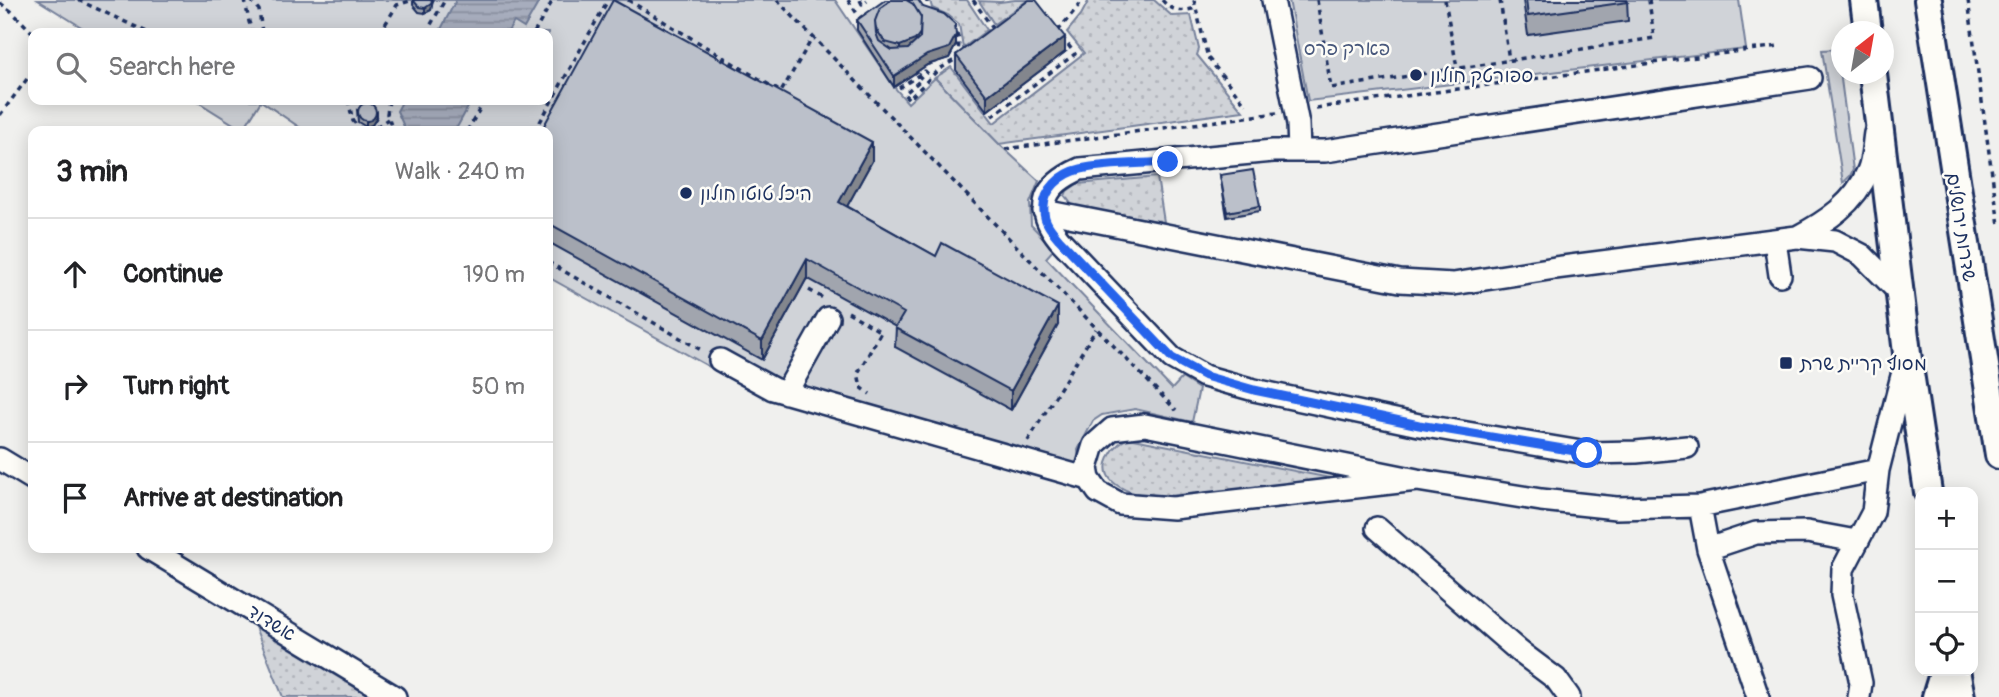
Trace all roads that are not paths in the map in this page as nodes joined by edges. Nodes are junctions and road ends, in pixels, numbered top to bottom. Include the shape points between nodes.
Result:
1 (1273, 0) edge
2 (1864, 0) edge
3 (1928, 0) edge
4 (1867, 21) edge
5 (1810, 78) dead end
6 (1874, 84) edge
7 (1879, 115) junction
8 (1298, 150) junction
9 (1044, 211) junction
10 (1797, 237) junction
11 (1775, 241) junction
12 (1780, 275) dead end
13 (1901, 294) junction
14 (836, 311) road end
15 (1907, 353) junction
16 (720, 360) road end
17 (786, 393) junction
18 (1687, 447) dead end
19 (1999, 454) edge
20 (0, 459) edge
21 (1878, 470) junction
22 (28, 476) edge
23 (1089, 479) junction
24 (1417, 480) junction
25 (1927, 487) edge
26 (1700, 506) junction
27 (1377, 528) dead end
28 (1856, 541) junction
29 (1708, 549) junction
30 (156, 553) edge
31 (1942, 676) edge
32 (1957, 676) edge
33 (396, 697) edge
34 (1569, 697) edge
35 (1758, 697) edge
36 (1859, 697) edge
37 (1936, 697) edge
38 (1961, 697) edge

1 - 8 street
2 - 4 main road
3 - 19 main road, שדרות ירושלים
5 - 8 street via 1325,151
6 - 7 main road
7 - 10 street via 1869,170 1852,198 1826,222
7 - 13 main road
8 - 9 street via 1080,169 1054,183
9 - 11 street via 1400,281 1453,284
9 - 18 street via 1048,226 1059,239 1172,358 1205,376 1419,425 1575,452
10 - 11 street
10 - 13 street via 1835,241 1853,250
11 - 12 street
13 - 15 main road
14 - 17 street
15 - 21 street
15 - 25 main road
16 - 17 street
17 - 23 street
20 - 22 street
21 - 26 street
21 - 28 street via 1873,512
23 - 24 street via 1098,492 1120,504 1173,508
23 - 24 street via 1087,468 1094,444 1112,429 1144,425
24 - 26 street via 1616,508
26 - 29 street
27 - 34 street via 1556,679
28 - 29 street via 1807,532 1756,533
28 - 36 street via 1843,569 1842,595 1861,683
29 - 35 street
30 - 33 street, אשדוד
31 - 37 main road
32 - 38 main road

